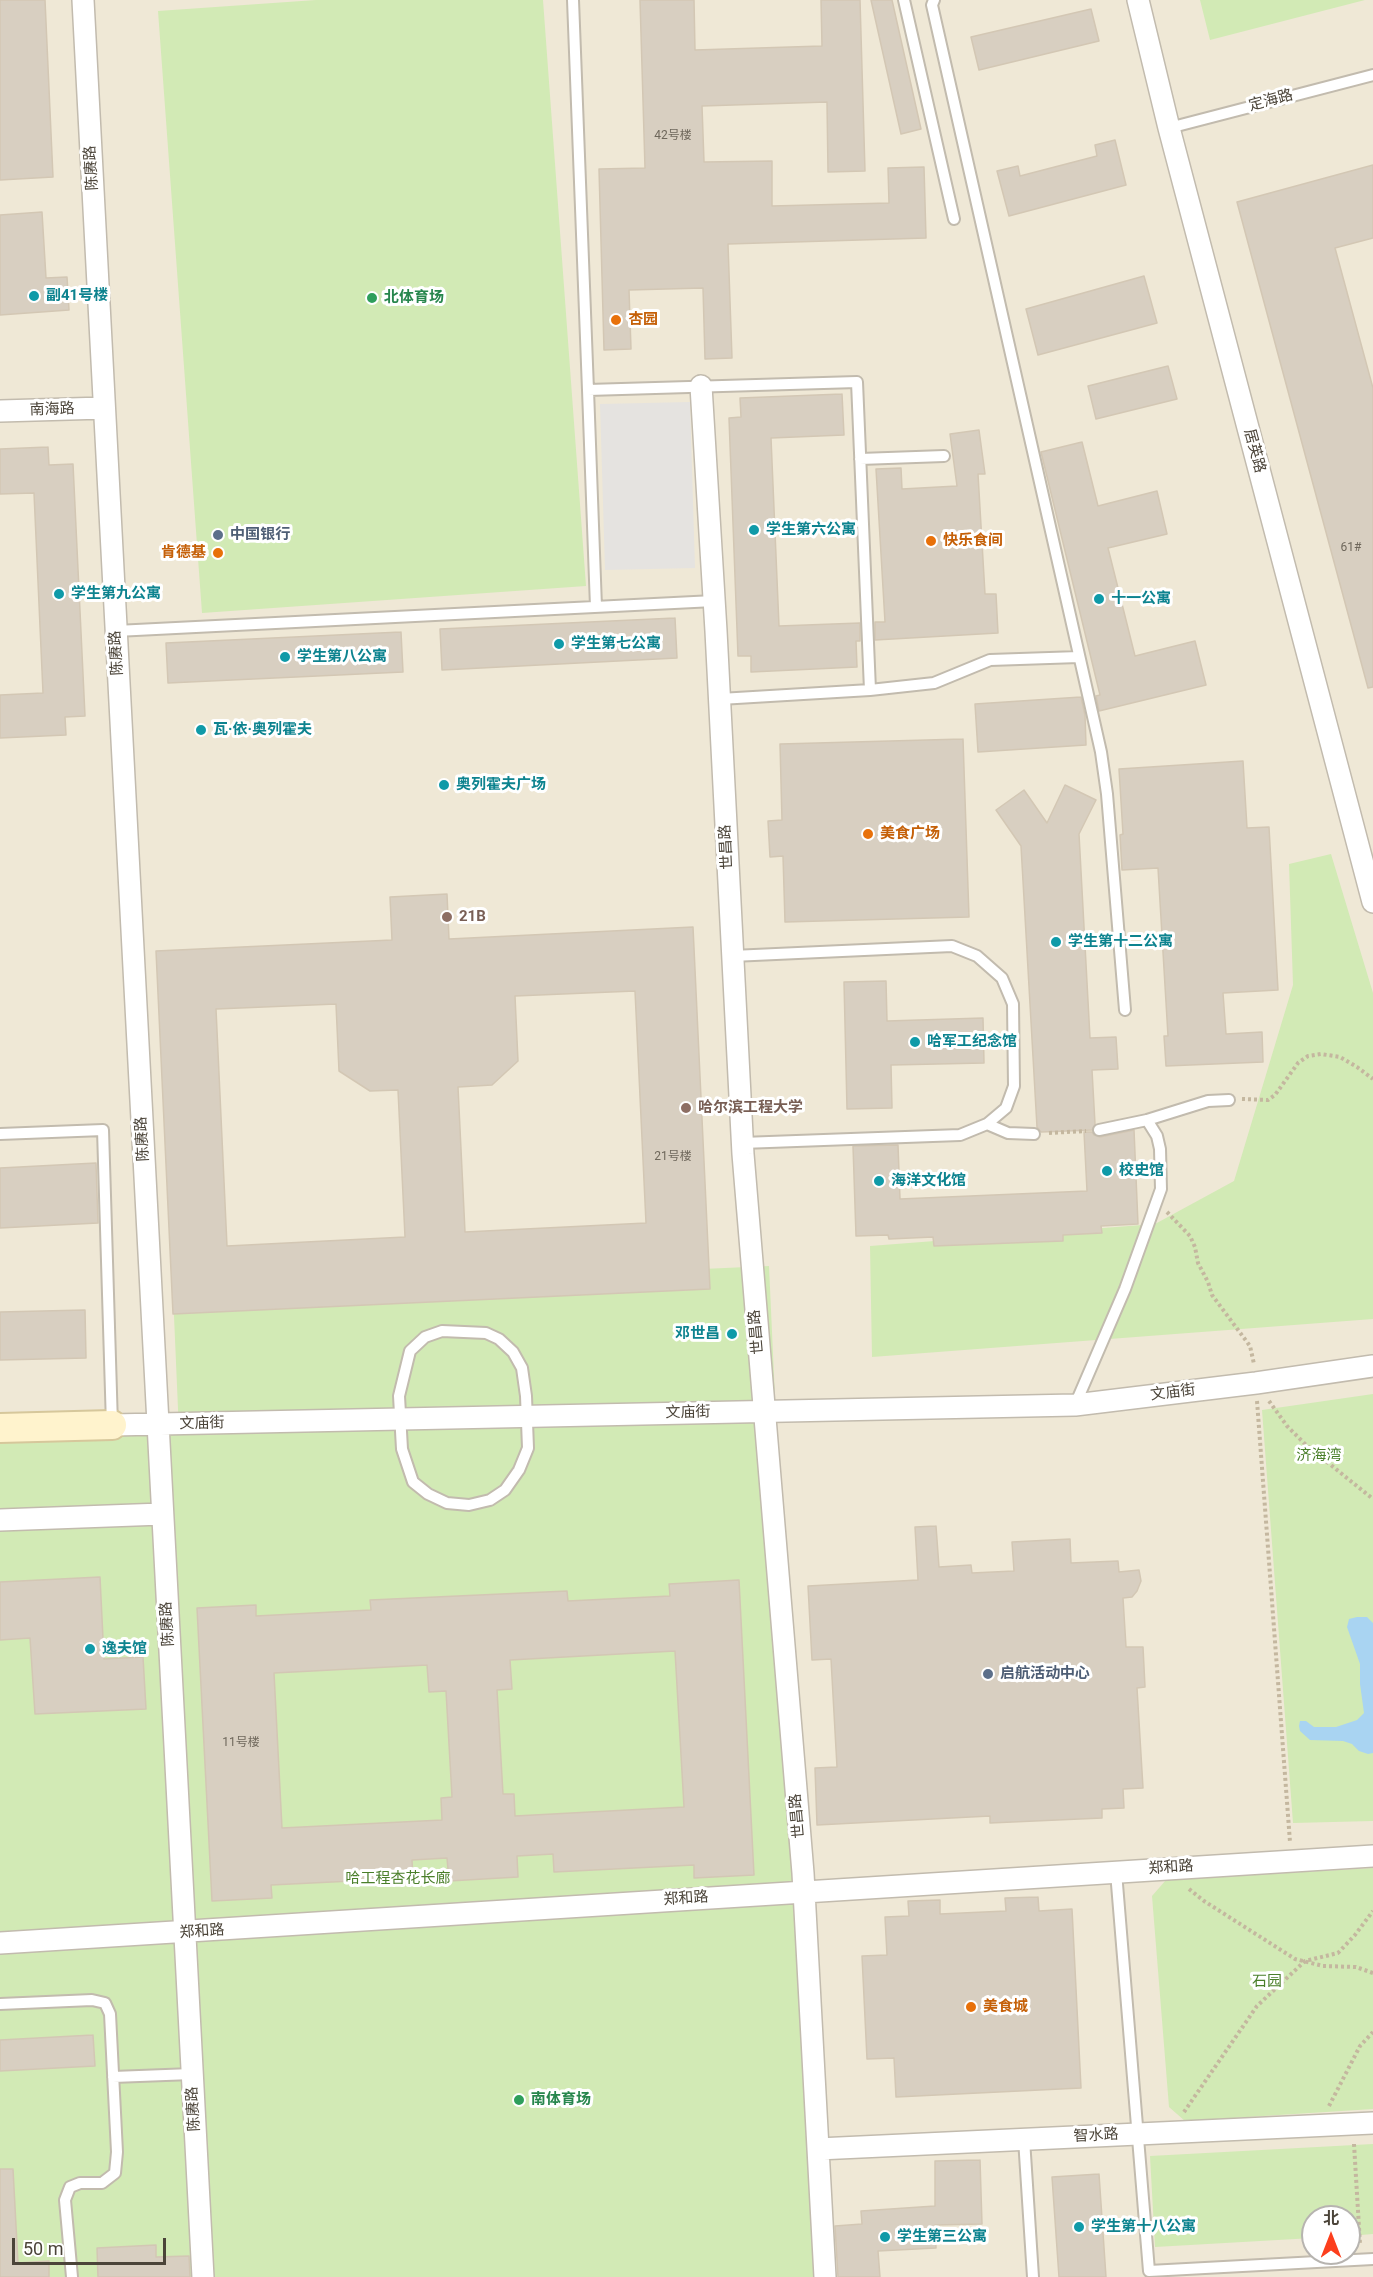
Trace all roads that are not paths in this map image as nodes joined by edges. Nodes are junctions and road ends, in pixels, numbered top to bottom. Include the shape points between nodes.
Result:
1 (83, 0) edge
2 (573, 0) edge
3 (904, 0) edge
4 (934, 0) edge
5 (1138, 0) edge
6 (1373, 75) edge
7 (1169, 128) junction
8 (954, 219) dead end
9 (701, 386) junction
10 (588, 390) junction
11 (104, 408) junction
12 (0, 411) edge
13 (944, 456) dead end
14 (860, 459) junction
15 (714, 602) junction
16 (596, 607) junction
17 (116, 631) junction
18 (1079, 657) junction
19 (870, 690) junction
20 (720, 699) junction
21 (1368, 863) edge
22 (1373, 902) edge
23 (732, 956) junction
24 (1125, 1010) dead end
25 (1229, 1100) road end
26 (1147, 1120) junction
27 (987, 1124) junction
28 (1099, 1130) road end
29 (0, 1134) edge
30 (1034, 1134) road end
31 (742, 1143) junction
32 (1373, 1366) edge
33 (1075, 1404) junction
34 (764, 1411) junction
35 (527, 1416) junction
36 (400, 1419) junction
37 (112, 1425) junction
38 (158, 1425) junction
39 (0, 1428) edge
40 (162, 1514) junction
41 (0, 1520) edge
42 (1373, 1856) edge
43 (1116, 1872) junction
44 (804, 1891) junction
45 (184, 1933) junction
46 (0, 1943) edge
47 (0, 2004) edge
48 (192, 2074) junction
49 (113, 2077) junction
50 (1363, 2123) edge
51 (1138, 2134) junction
52 (1024, 2139) junction
53 (818, 2149) junction
54 (1373, 2259) edge
55 (72, 2277) edge
56 (203, 2277) edge
57 (825, 2277) edge
58 (1033, 2277) edge

1 - 11 street, 陈赓路
2 - 10 lane
3 - 8 lane
4 - 18 lane via 932,5
5 - 7 street, 居英路
6 - 7 lane, 定海路
7 - 21 street, 居英路
9 - 10 lane
9 - 14 lane via 856,382
9 - 15 street, 世昌路
10 - 16 lane
11 - 12 street, 南海路
11 - 17 street, 陈赓路
13 - 14 lane
14 - 19 lane
15 - 16 lane
15 - 20 street, 世昌路
16 - 17 lane
17 - 38 street, 陈赓路
18 - 19 lane via 990,660 934,683
18 - 24 lane via 1106,783
19 - 20 lane
20 - 23 street, 世昌路
21 - 22 street, 居英路
23 - 27 lane via 952,946 977,956 1002,978 1013,1004 1014,1086 1006,1108
23 - 31 street, 世昌路
25 - 26 lane via 1208,1101
26 - 28 lane
26 - 33 lane via 1160,1149 1161,1189 1157,1205
27 - 30 lane via 1008,1133
27 - 31 lane via 960,1135
29 - 37 lane via 103,1130
31 - 34 street, 世昌路
32 - 33 street, 文庙街
33 - 34 street, 文庙街
34 - 35 street, 文庙街
34 - 44 street, 世昌路
35 - 36 street, 文庙街
35 - 36 lane via 528,1448 519,1470 505,1490 490,1500 470,1505 447,1503 413,1482 402,1449
35 - 36 lane via 522,1368 513,1352 486,1332 442,1331 425,1337 410,1351 399,1396
36 - 38 street, 文庙街
37 - 38 street, 文庙街
37 - 39 main road, 文庙街
38 - 40 street, 陈赓路
40 - 41 street
40 - 45 street, 陈赓路
42 - 43 street, 郑和路
43 - 44 street, 郑和路
43 - 51 lane
44 - 45 street, 郑和路
44 - 53 street, 世昌路
45 - 46 street, 郑和路
45 - 48 street, 陈赓路
47 - 49 lane via 92,2000 105,2003 110,2013
48 - 49 lane
48 - 56 street, 陈赓路
49 - 55 lane via 115,2173 102,2183 70,2187 65,2200
50 - 51 street, 智水路
51 - 52 street, 智水路
51 - 54 lane via 1149,2271
52 - 53 street, 智水路
52 - 58 lane
53 - 57 street, 世昌路

